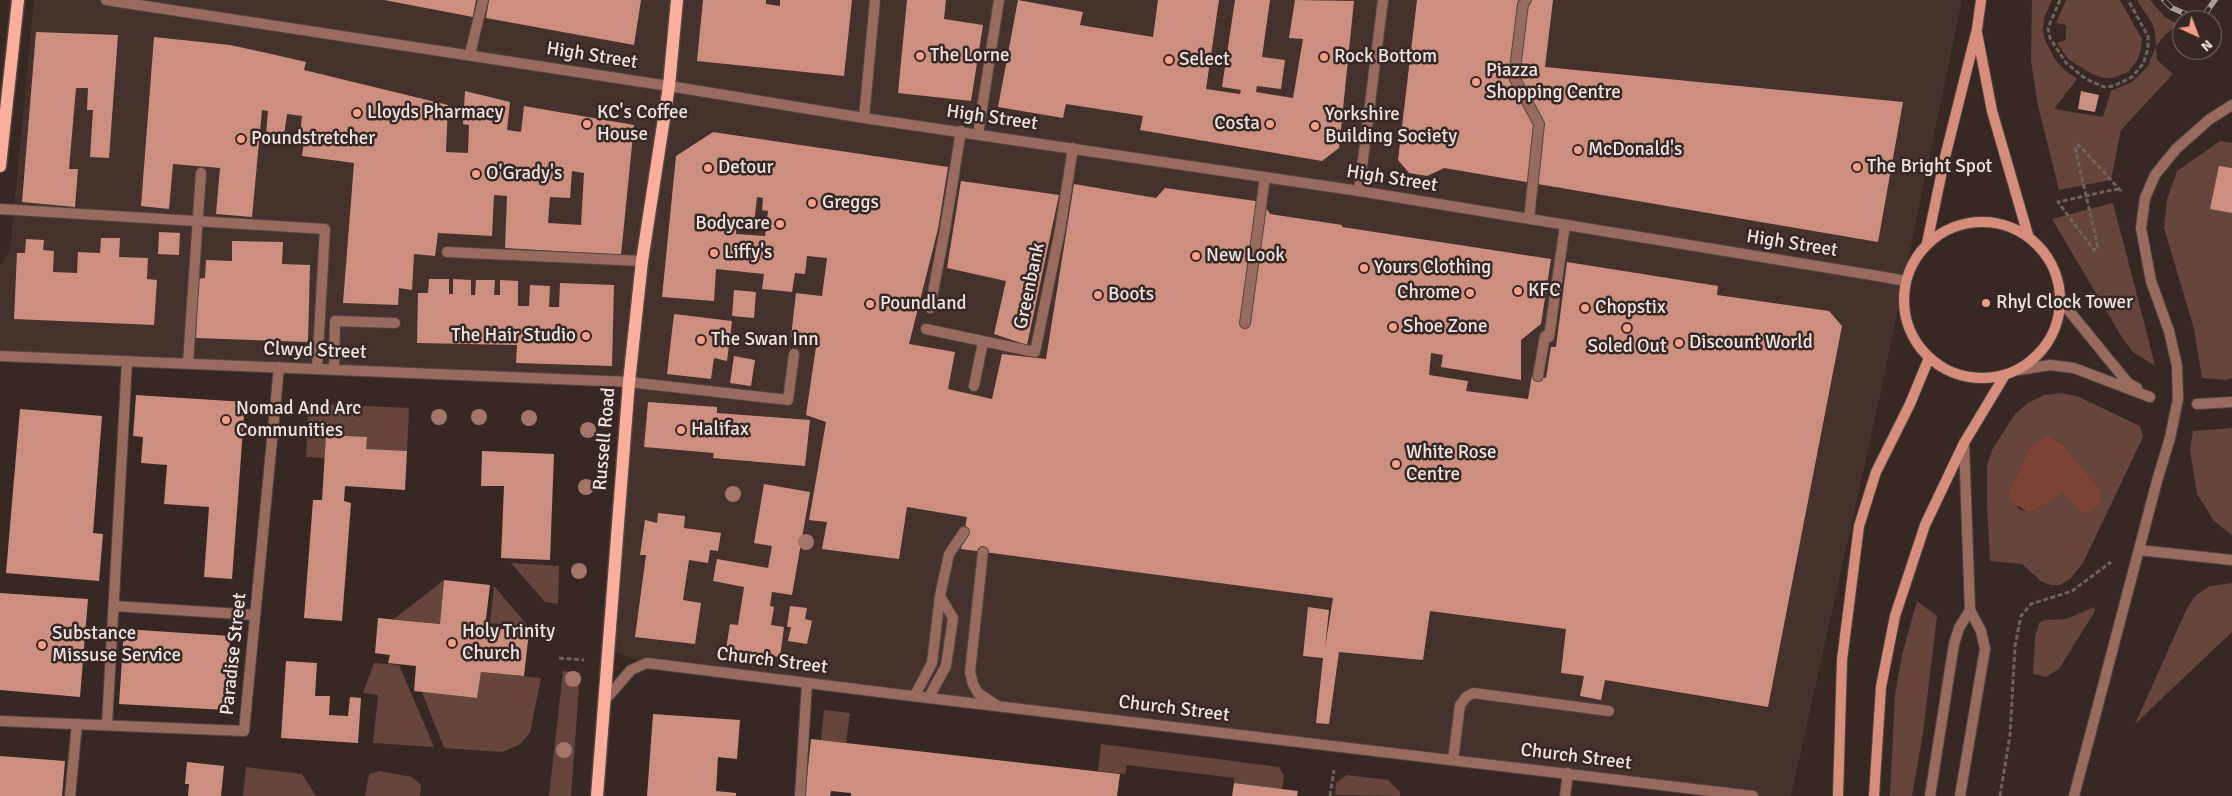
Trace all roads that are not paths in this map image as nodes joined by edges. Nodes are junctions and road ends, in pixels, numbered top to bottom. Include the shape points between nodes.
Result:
1 (18, 0) edge
2 (106, 0) edge
3 (482, 0) edge
4 (677, 0) edge
5 (875, 0) edge
6 (999, 0) edge
7 (1382, 0) edge
8 (1526, 0) edge
9 (1981, 0) edge
10 (1977, 29) junction
11 (470, 54) junction
12 (669, 86) junction
13 (2232, 105) edge
14 (864, 118) junction
15 (961, 131) junction
16 (978, 134) junction
17 (1073, 148) junction
18 (0, 166) edge
19 (200, 173) dead end
20 (1265, 177) junction
21 (1359, 191) junction
22 (0, 209) edge
23 (1529, 219) junction
24 (198, 222) junction
25 (1565, 225) junction
26 (2028, 235) junction
27 (1927, 243) junction
28 (447, 252) dead end
29 (642, 261) junction
30 (1906, 281) junction
31 (2061, 301) junction
32 (930, 308) dead end
33 (395, 323) dead end
34 (1245, 323) dead end
35 (926, 329) dead end
36 (983, 342) junction
37 (794, 354) dead end
38 (0, 356) edge
39 (1929, 358) junction
40 (126, 361) junction
41 (188, 363) junction
42 (280, 367) junction
43 (317, 369) junction
44 (334, 369) junction
45 (2018, 370) junction
46 (2005, 375) junction
47 (1538, 376) dead end
48 (629, 382) junction
49 (974, 386) dead end
50 (2232, 402) edge
51 (2197, 404) dead end
52 (1964, 443) junction
53 (964, 532) dead end
54 (2139, 550) junction
55 (983, 552) dead end
56 (2232, 560) edge
57 (940, 596) junction
58 (114, 606) junction
59 (1970, 610) junction
60 (256, 616) junction
61 (807, 682) junction
62 (915, 695) junction
63 (929, 697) junction
64 (605, 700) junction
65 (996, 705) junction
66 (1609, 712) dead end
67 (0, 721) edge
68 (77, 724) junction
69 (107, 725) junction
70 (1453, 760) junction
71 (1568, 774) junction
72 (70, 796) edge
73 (597, 796) edge
74 (800, 796) edge
75 (1565, 796) edge
76 (1753, 796) edge
77 (1838, 796) edge
78 (1874, 796) edge
79 (1930, 796) edge
80 (1960, 796) edge
81 (2074, 796) edge

1 - 18 main road
2 - 11 street, High Street
3 - 11 street
4 - 12 main road, Russell Road
5 - 14 street
6 - 16 street
7 - 21 street
8 - 23 street via 1514,77 1539,124
9 - 10 main road
10 - 26 main road via 1992,111
10 - 27 main road
11 - 12 street, High Street
12 - 14 street, High Street
12 - 29 main road, Russell Road
13 - 54 street, bridge via 2210,119 2176,149 2155,175 2144,198 2140,228 2177,366 2178,399
14 - 15 street, High Street
15 - 16 street, High Street
15 - 32 street
16 - 17 street, High Street
17 - 20 street, High Street
17 - 36 street, Greenbank via 1060,230 1034,352
19 - 24 street
20 - 21 street, High Street
20 - 34 street
21 - 23 street, High Street
22 - 24 street
23 - 25 street, High Street
24 - 41 street
24 - 43 street via 325,229
25 - 30 street, High Street
25 - 47 street via 1549,337 1545,336
26 - 27 main road via 2003,224 1976,221 1950,228
26 - 31 main road via 2052,264
27 - 30 main road via 1914,261
28 - 29 street
29 - 48 main road, Russell Road
30 - 39 main road via 1907,323
31 - 45 main road via 2058,322 2049,341
31 - 45 street via 2128,383 2150,397 2074,368 2050,365
33 - 44 street via 335,321
35 - 36 street, Greenbank
36 - 49 street
37 - 48 street, Clwyd Street via 788,400
38 - 40 street, Clwyd Street
39 - 46 main road via 1946,370 1965,376 1986,378
39 - 77 main road via 1876,472 1859,526 1842,660
40 - 41 street, Clwyd Street
40 - 58 street
41 - 42 street, Clwyd Street
42 - 43 street, Clwyd Street
42 - 60 street, Paradise Street
43 - 44 street, Clwyd Street
44 - 48 street, Clwyd Street
45 - 46 main road
46 - 52 main road
48 - 64 main road, Russell Road
50 - 51 street
52 - 59 street
52 - 78 main road via 1925,525 1895,616 1881,687
53 - 57 street via 949,554
54 - 56 street
54 - 81 street
55 - 65 street via 970,672 978,693
57 - 62 street via 932,663
57 - 63 street via 953,618 946,666
58 - 60 street
58 - 69 street
59 - 79 street via 1954,644
59 - 80 street via 1981,631 1985,649
60 - 69 street, Paradise Street via 244,731
61 - 62 street, Church Street
61 - 64 street, Church Street via 646,663 631,670
61 - 74 street
62 - 63 street, Church Street
63 - 65 street, Church Street
64 - 73 main road, Russell Road
65 - 70 street, Church Street
66 - 70 street via 1474,693 1466,697 1460,706
67 - 68 street, Paradise Street
68 - 69 street, Paradise Street
68 - 72 street
70 - 71 street, Church Street
71 - 75 street
71 - 76 street, Church Street

